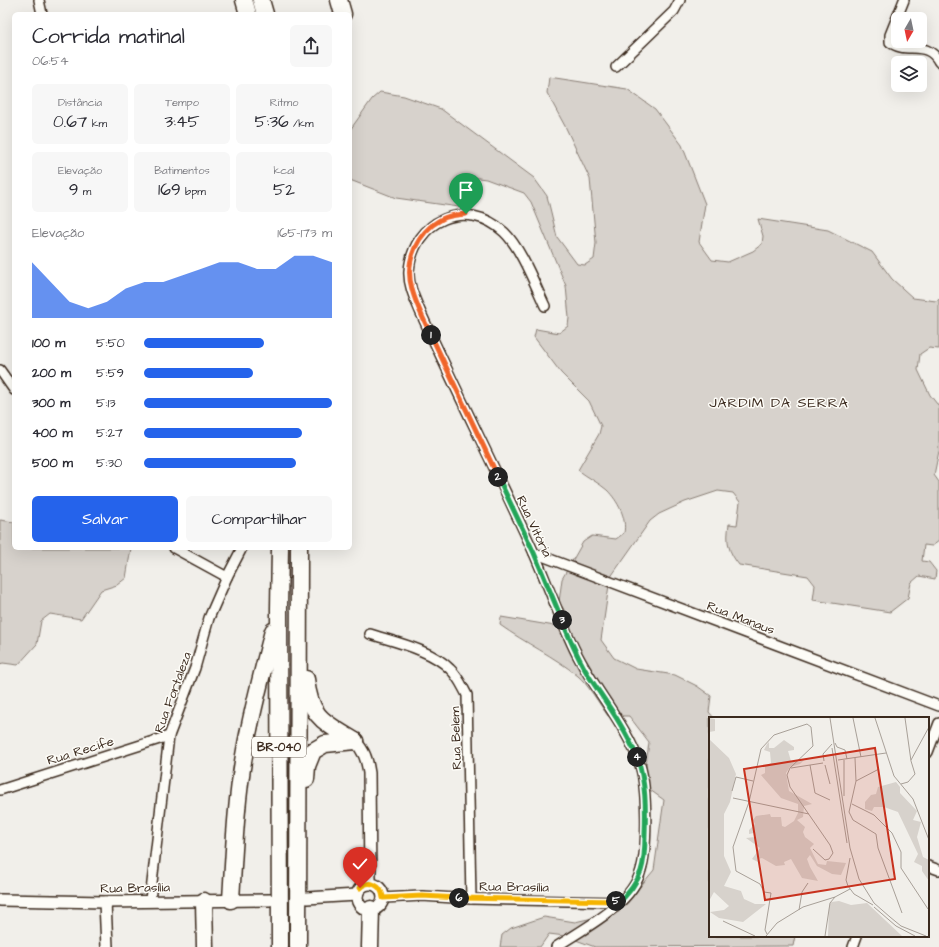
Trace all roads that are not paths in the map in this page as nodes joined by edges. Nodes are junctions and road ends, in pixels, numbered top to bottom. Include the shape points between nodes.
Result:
1 (39, 0) edge
2 (244, 0) edge
3 (261, 0) edge
4 (339, 0) edge
5 (680, 0) edge
6 (904, 0) edge
7 (42, 12) edge
8 (247, 12) edge
9 (264, 12) edge
10 (342, 12) edge
11 (939, 62) edge
12 (616, 67) dead end
13 (545, 306) dead end
14 (0, 370) edge
15 (12, 387) edge
16 (178, 550) edge
17 (241, 550) edge
18 (280, 550) edge
19 (299, 550) edge
20 (534, 553) junction
21 (227, 577) junction
22 (298, 604) junction
23 (279, 608) junction
24 (370, 634) dead end
25 (939, 706) edge
26 (939, 724) edge
27 (169, 736) junction
28 (355, 741) junction
29 (929, 749) edge
30 (0, 790) edge
31 (929, 866) edge
32 (939, 870) edge
33 (298, 884) junction
34 (370, 884) junction
35 (357, 895) junction
36 (307, 898) dead end
37 (383, 898) junction
38 (471, 899) junction
39 (0, 900) edge
40 (150, 900) junction
41 (231, 900) junction
42 (270, 900) dead end
43 (204, 901) junction
44 (105, 902) junction
45 (620, 902) junction
46 (371, 910) junction
47 (857, 937) edge
48 (106, 947) edge
49 (205, 947) edge
50 (280, 947) edge
51 (298, 947) edge
52 (370, 947) edge
53 (556, 947) edge
54 (853, 947) edge

1 - 7 street
2 - 8 highway
3 - 9 highway
4 - 10 highway
5 - 12 street via 674,11
6 - 11 street via 890,35 890,42 899,46 926,49
13 - 20 street, Rua Vitória via 516,245 491,222 477,216 453,215 442,219 420,239 412,254 409,272 420,311
14 - 15 street
16 - 21 street
17 - 21 street, Rua Fortaleza
18 - 23 highway, BR-040
19 - 22 highway, BR-040
20 - 25 street, Rua Manaus
20 - 45 street, Rua Vitória via 572,645 589,676 618,718 640,766 645,790 644,853 641,871 633,887
21 - 27 street, Rua Fortaleza via 209,618 195,668
22 - 28 highway via 310,703 316,714 327,724
22 - 33 highway, BR-040
23 - 41 highway via 244,751
23 - 50 highway, BR-040
24 - 38 street, Rua Belem via 426,652 450,668 467,695
26 - 29 street
27 - 30 street, Rua Recife
27 - 40 street, Rua Fortaleza
28 - 33 highway via 325,744 313,751 309,758
28 - 34 street via 362,748 369,773
31 - 32 street
33 - 51 highway, BR-040
34 - 35 street via 362,886
34 - 37 street via 381,889
35 - 36 street
35 - 46 street via 359,904
37 - 38 street, Rua Brasília via 422,896
37 - 46 street via 378,907
38 - 45 street, Rua Brasília
39 - 44 street, Rua Brasília
40 - 43 street, Rua Brasília
40 - 44 street, Rua Brasília
41 - 42 street, Rua Brasília
41 - 43 street, Rua Brasília
43 - 49 highway
44 - 48 street
45 - 53 street, Rua Vitória
46 - 52 highway
47 - 54 street

